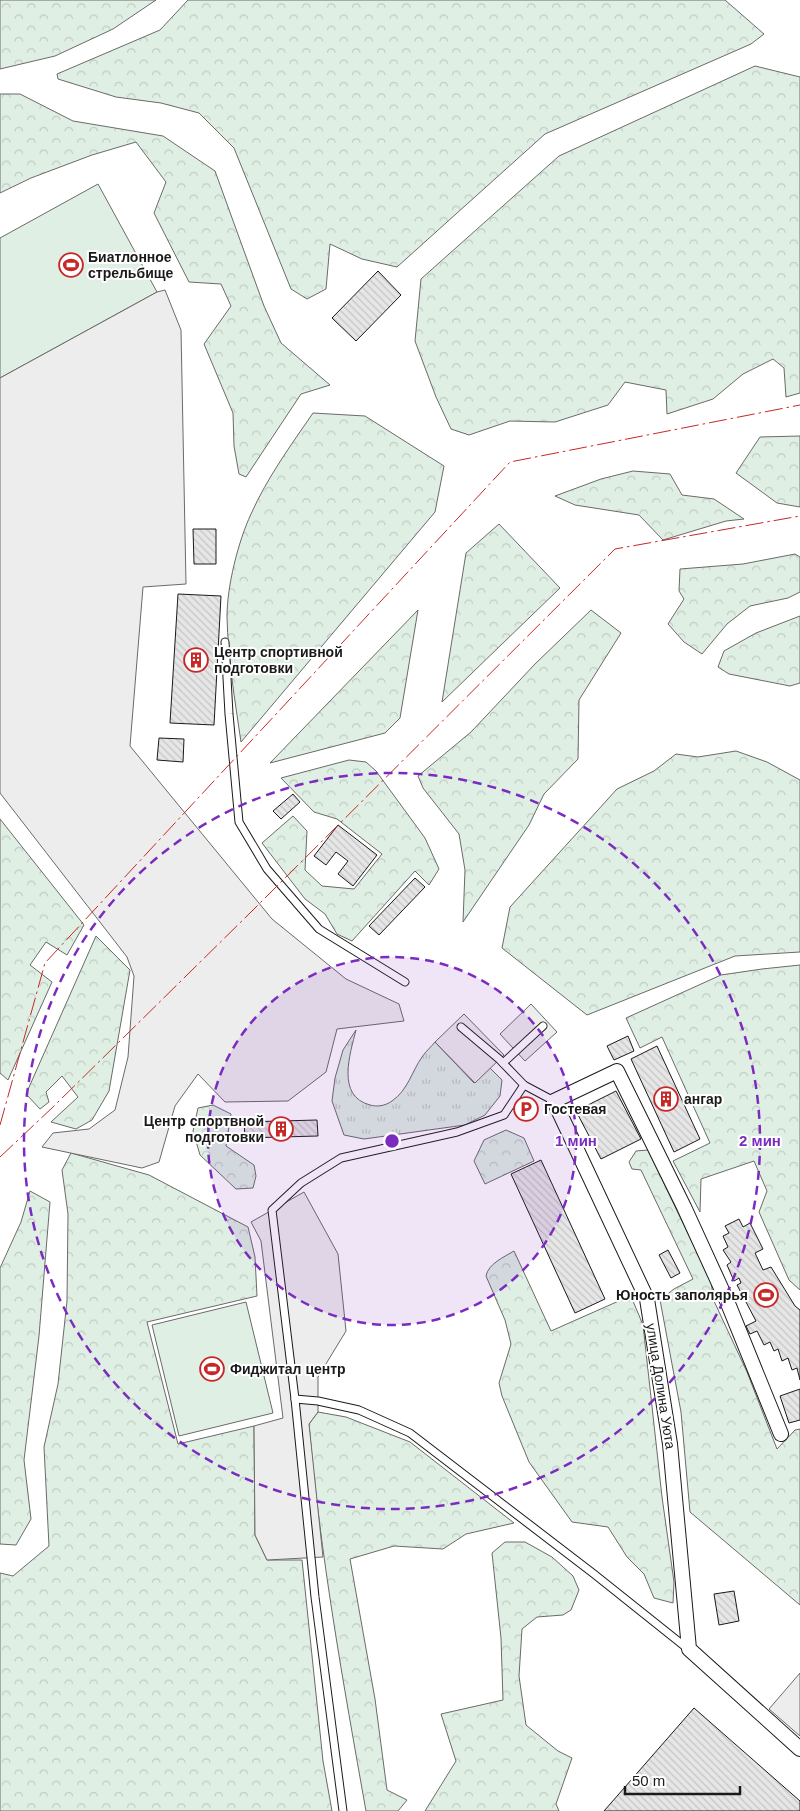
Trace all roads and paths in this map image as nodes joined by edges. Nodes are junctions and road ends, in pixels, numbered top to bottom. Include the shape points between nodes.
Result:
1 (225, 642) dead end
2 (405, 982) dead end
3 (543, 1026) dead end
4 (461, 1027) dead end
5 (503, 1063) junction
6 (524, 1085) junction
7 (554, 1101) junction
8 (295, 1399) junction
9 (781, 1434) dead end
10 (688, 1649) junction
11 (800, 1749) edge
12 (343, 1811) edge

1 - 2 lane via 228,714 239,822 267,869 318,929
3 - 5 lane
4 - 5 lane
5 - 6 lane
6 - 7 lane
6 - 8 lane via 504,1115 457,1132 341,1158 301,1183 272,1210
7 - 9 street via 617,1071 723,1292
7 - 10 street, улица Долина Уюта via 647,1299 670,1444
8 - 10 lane via 359,1410 410,1432
8 - 12 lane via 315,1597
10 - 11 street

